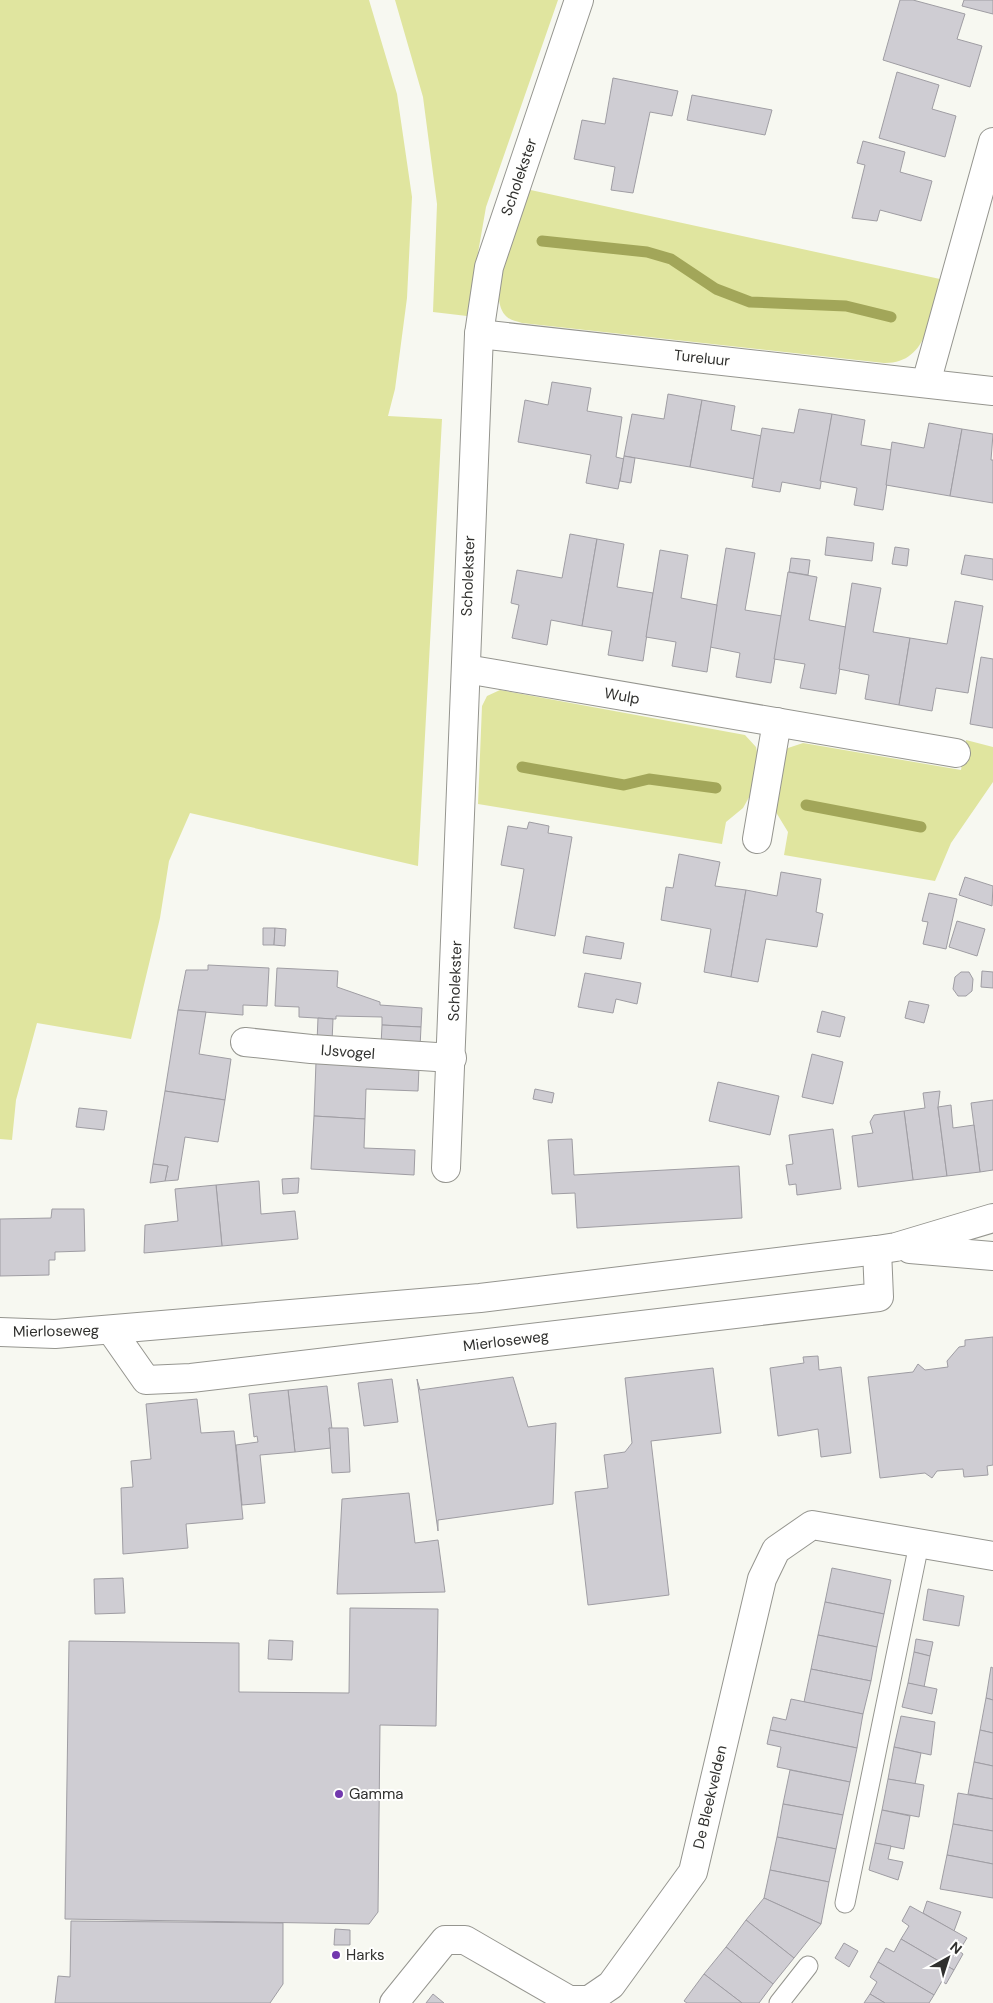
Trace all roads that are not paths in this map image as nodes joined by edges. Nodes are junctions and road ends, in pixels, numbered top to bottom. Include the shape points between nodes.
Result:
1 (579, 0) edge
2 (993, 142) edge
3 (478, 334) junction
4 (926, 382) junction
5 (993, 390) edge
6 (466, 669) junction
7 (777, 722) junction
8 (956, 753) dead end
9 (757, 839) dead end
10 (245, 1042) dead end
11 (452, 1058) junction
12 (446, 1168) dead end
13 (993, 1218) edge
14 (887, 1249) junction
15 (993, 1256) edge
16 (111, 1330) junction
17 (0, 1332) edge
18 (919, 1544) junction
19 (993, 1556) edge
20 (845, 1903) dead end
21 (808, 1966) dead end
22 (784, 2001) edge
23 (394, 2003) edge

1 - 3 street, Scholekster via 489,268
2 - 4 street
3 - 4 street, Tureluur
3 - 6 street, Scholekster
4 - 5 street, Tureluur
6 - 7 street, Wulp
6 - 11 street, Scholekster
7 - 8 street, Wulp
7 - 9 street
10 - 11 street, IJsvogel
11 - 12 street, Scholekster
13 - 14 street, Mierloseweg
14 - 15 street, Mierloseweg
14 - 16 street, Mierloseweg via 480,1298
14 - 16 street, Mierloseweg via 880,1297 191,1378 146,1380
16 - 17 street, Mierloseweg via 55,1334
18 - 19 street, De Bleekvelden
18 - 20 lane
18 - 23 street, De Bleekvelden via 812,1525 776,1550 762,1579 693,1872 611,1985 589,2000 569,2000 465,1940 445,1940
21 - 22 lane

